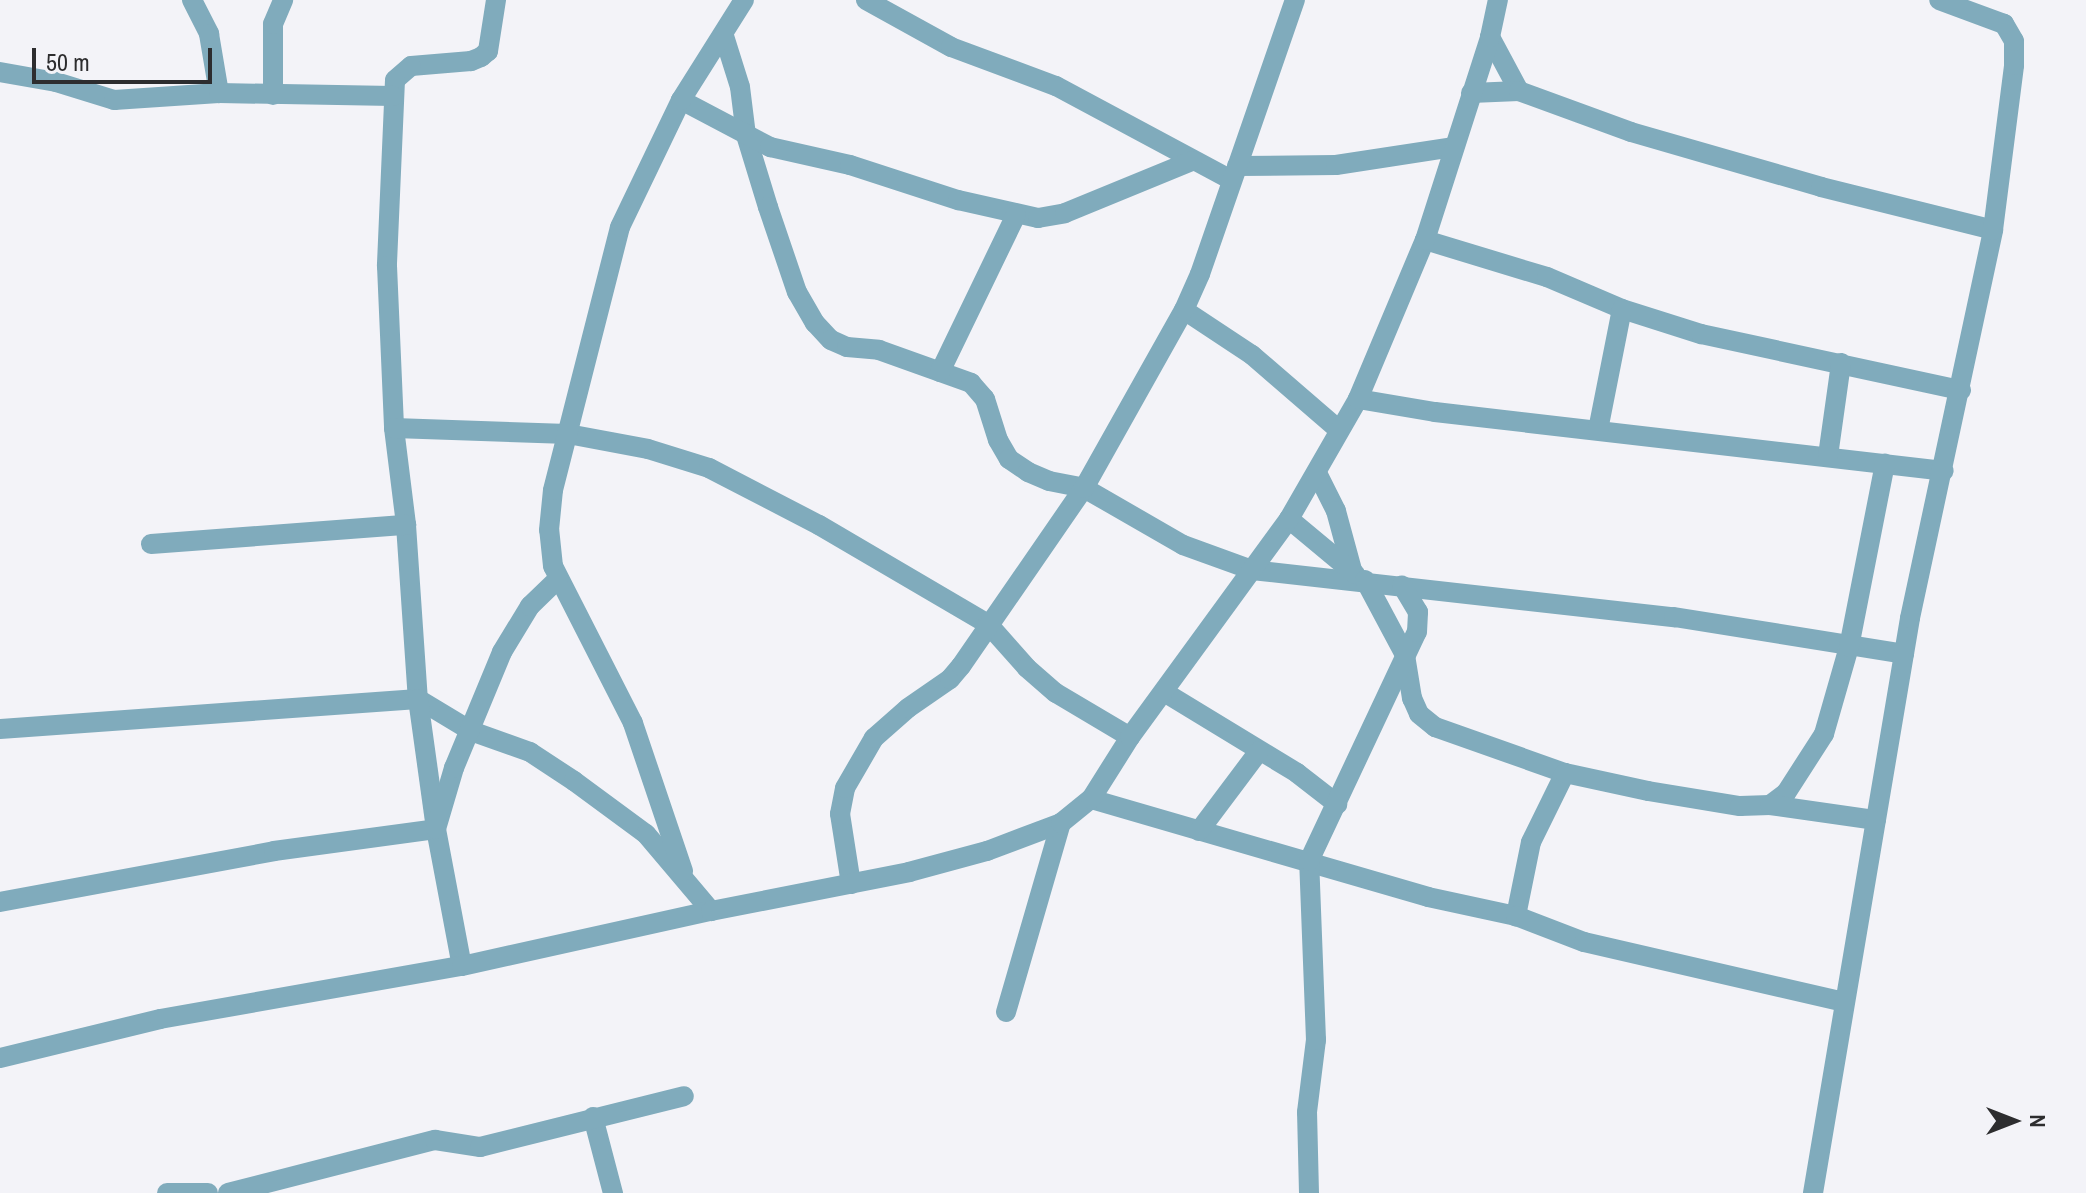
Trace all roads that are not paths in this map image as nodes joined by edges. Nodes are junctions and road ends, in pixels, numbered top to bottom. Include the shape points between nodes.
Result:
1 (192, 0) edge
2 (283, 0) edge
3 (496, 0) edge
4 (744, 0) edge
5 (866, 0) edge
6 (1295, 0) edge
7 (1498, 0) edge
8 (1939, 0) edge
9 (724, 36) junction
10 (1490, 37) junction
11 (0, 72) edge
12 (1519, 91) junction
13 (219, 93) junction
14 (1471, 93) junction
15 (273, 95) junction
16 (393, 96) junction
17 (681, 100) junction
18 (746, 135) junction
19 (1246, 141) junction
20 (1453, 147) junction
21 (1192, 161) junction
22 (1274, 166) junction
23 (1234, 173) junction
24 (1016, 215) junction
25 (1993, 230) junction
26 (1425, 240) junction
27 (1622, 309) junction
28 (1184, 310) junction
29 (1841, 363) junction
30 (940, 372) junction
31 (1961, 390) junction
32 (1358, 399) junction
33 (394, 428) junction
34 (1339, 430) junction
35 (1598, 430) junction
36 (568, 434) junction
37 (1828, 456) junction
38 (1885, 463) junction
39 (1944, 471) junction
40 (1317, 473) junction
41 (1084, 488) junction
42 (1289, 519) junction
43 (406, 525) junction
44 (151, 544) dead end
45 (1252, 570) junction
46 (1359, 577) junction
47 (558, 579) junction
48 (1402, 585) junction
49 (988, 624) junction
50 (1849, 647) junction
51 (1904, 654) junction
52 (1405, 655) junction
53 (1164, 692) junction
54 (418, 699) junction
55 (0, 729) edge
56 (471, 731) junction
57 (1130, 737) junction
58 (1259, 751) junction
59 (1565, 773) junction
60 (1091, 799) junction
61 (1337, 804) junction
62 (1770, 805) junction
63 (1876, 820) junction
64 (1061, 823) junction
65 (436, 829) junction
66 (1199, 831) junction
67 (1309, 861) junction
68 (687, 882) junction
69 (851, 884) junction
70 (0, 902) edge
71 (711, 911) junction
72 (1516, 916) junction
73 (462, 966) junction
74 (1843, 1002) junction
75 (1006, 1012) dead end
76 (0, 1058) edge
77 (684, 1096) dead end
78 (593, 1117) junction
79 (167, 1193) edge
80 (208, 1193) edge
81 (228, 1193) edge
82 (613, 1193) edge
83 (1309, 1193) edge
84 (1813, 1193) edge

1 - 13 street via 209,34
2 - 15 street via 273,24
3 - 16 street via 488,51 471,61 411,66 395,80
4 - 9 street
5 - 21 street via 951,47 1056,86
6 - 19 street
7 - 10 street
8 - 25 street via 1995,18 2014,41
9 - 17 street
9 - 18 street via 740,87
10 - 12 street
10 - 14 street
11 - 13 street via 114,100
12 - 14 street
12 - 25 street via 1631,132
13 - 15 street
14 - 20 street
15 - 16 street
16 - 33 street via 387,266
17 - 18 street
17 - 36 street via 620,227
18 - 24 street via 790,153 850,165
18 - 30 street via 797,292 815,323 847,347 879,350
19 - 22 street
19 - 23 street
20 - 22 street via 1373,161
20 - 26 street
21 - 23 street
21 - 24 street via 1050,218
22 - 23 street
23 - 28 street
24 - 30 street
25 - 31 street
26 - 27 street via 1547,277
26 - 32 street
27 - 29 street via 1701,334
27 - 35 street
28 - 34 street via 1252,355
28 - 41 street
29 - 31 street
29 - 37 street
30 - 41 street via 971,383 985,399 1009,459 1049,481
31 - 39 street
32 - 34 street
32 - 35 street
33 - 36 street
33 - 43 street
34 - 40 street
35 - 37 street
36 - 47 street via 549,530
36 - 49 street via 648,449 739,481
37 - 38 street
38 - 39 street
38 - 50 street
39 - 51 street
40 - 42 street
40 - 46 street
41 - 45 street via 1183,545
41 - 49 street
42 - 45 street
42 - 46 street
43 - 44 street
43 - 54 street
45 - 46 street
45 - 53 street
46 - 48 street
46 - 52 street
47 - 56 street via 530,606 502,652
47 - 68 street via 633,723
48 - 50 street via 1674,617
48 - 52 street via 1419,620
49 - 57 street via 1042,681
49 - 69 street via 950,679 874,738 845,788 840,814
50 - 51 street
50 - 62 street via 1819,745 1786,793
51 - 63 street
52 - 59 street via 1412,698 1419,714 1435,727
52 - 61 street
53 - 57 street
53 - 58 street
54 - 55 street
54 - 56 street
54 - 65 street
56 - 65 street
56 - 68 street via 530,752 574,781 646,834
57 - 60 street
58 - 61 street
58 - 66 street
59 - 62 street via 1711,802
59 - 72 street via 1531,842
60 - 64 street
60 - 66 street
61 - 67 street
62 - 63 street
63 - 74 street
64 - 69 street via 987,851
64 - 75 street
65 - 70 street via 274,851
65 - 73 street
66 - 67 street
67 - 72 street via 1428,897
67 - 83 street via 1316,1040 1307,1112
68 - 71 street
69 - 71 street
71 - 73 street
72 - 74 street via 1633,955
73 - 76 street via 160,1019
74 - 84 street
77 - 78 street
78 - 81 street via 480,1147 435,1140
78 - 82 street
79 - 80 street

